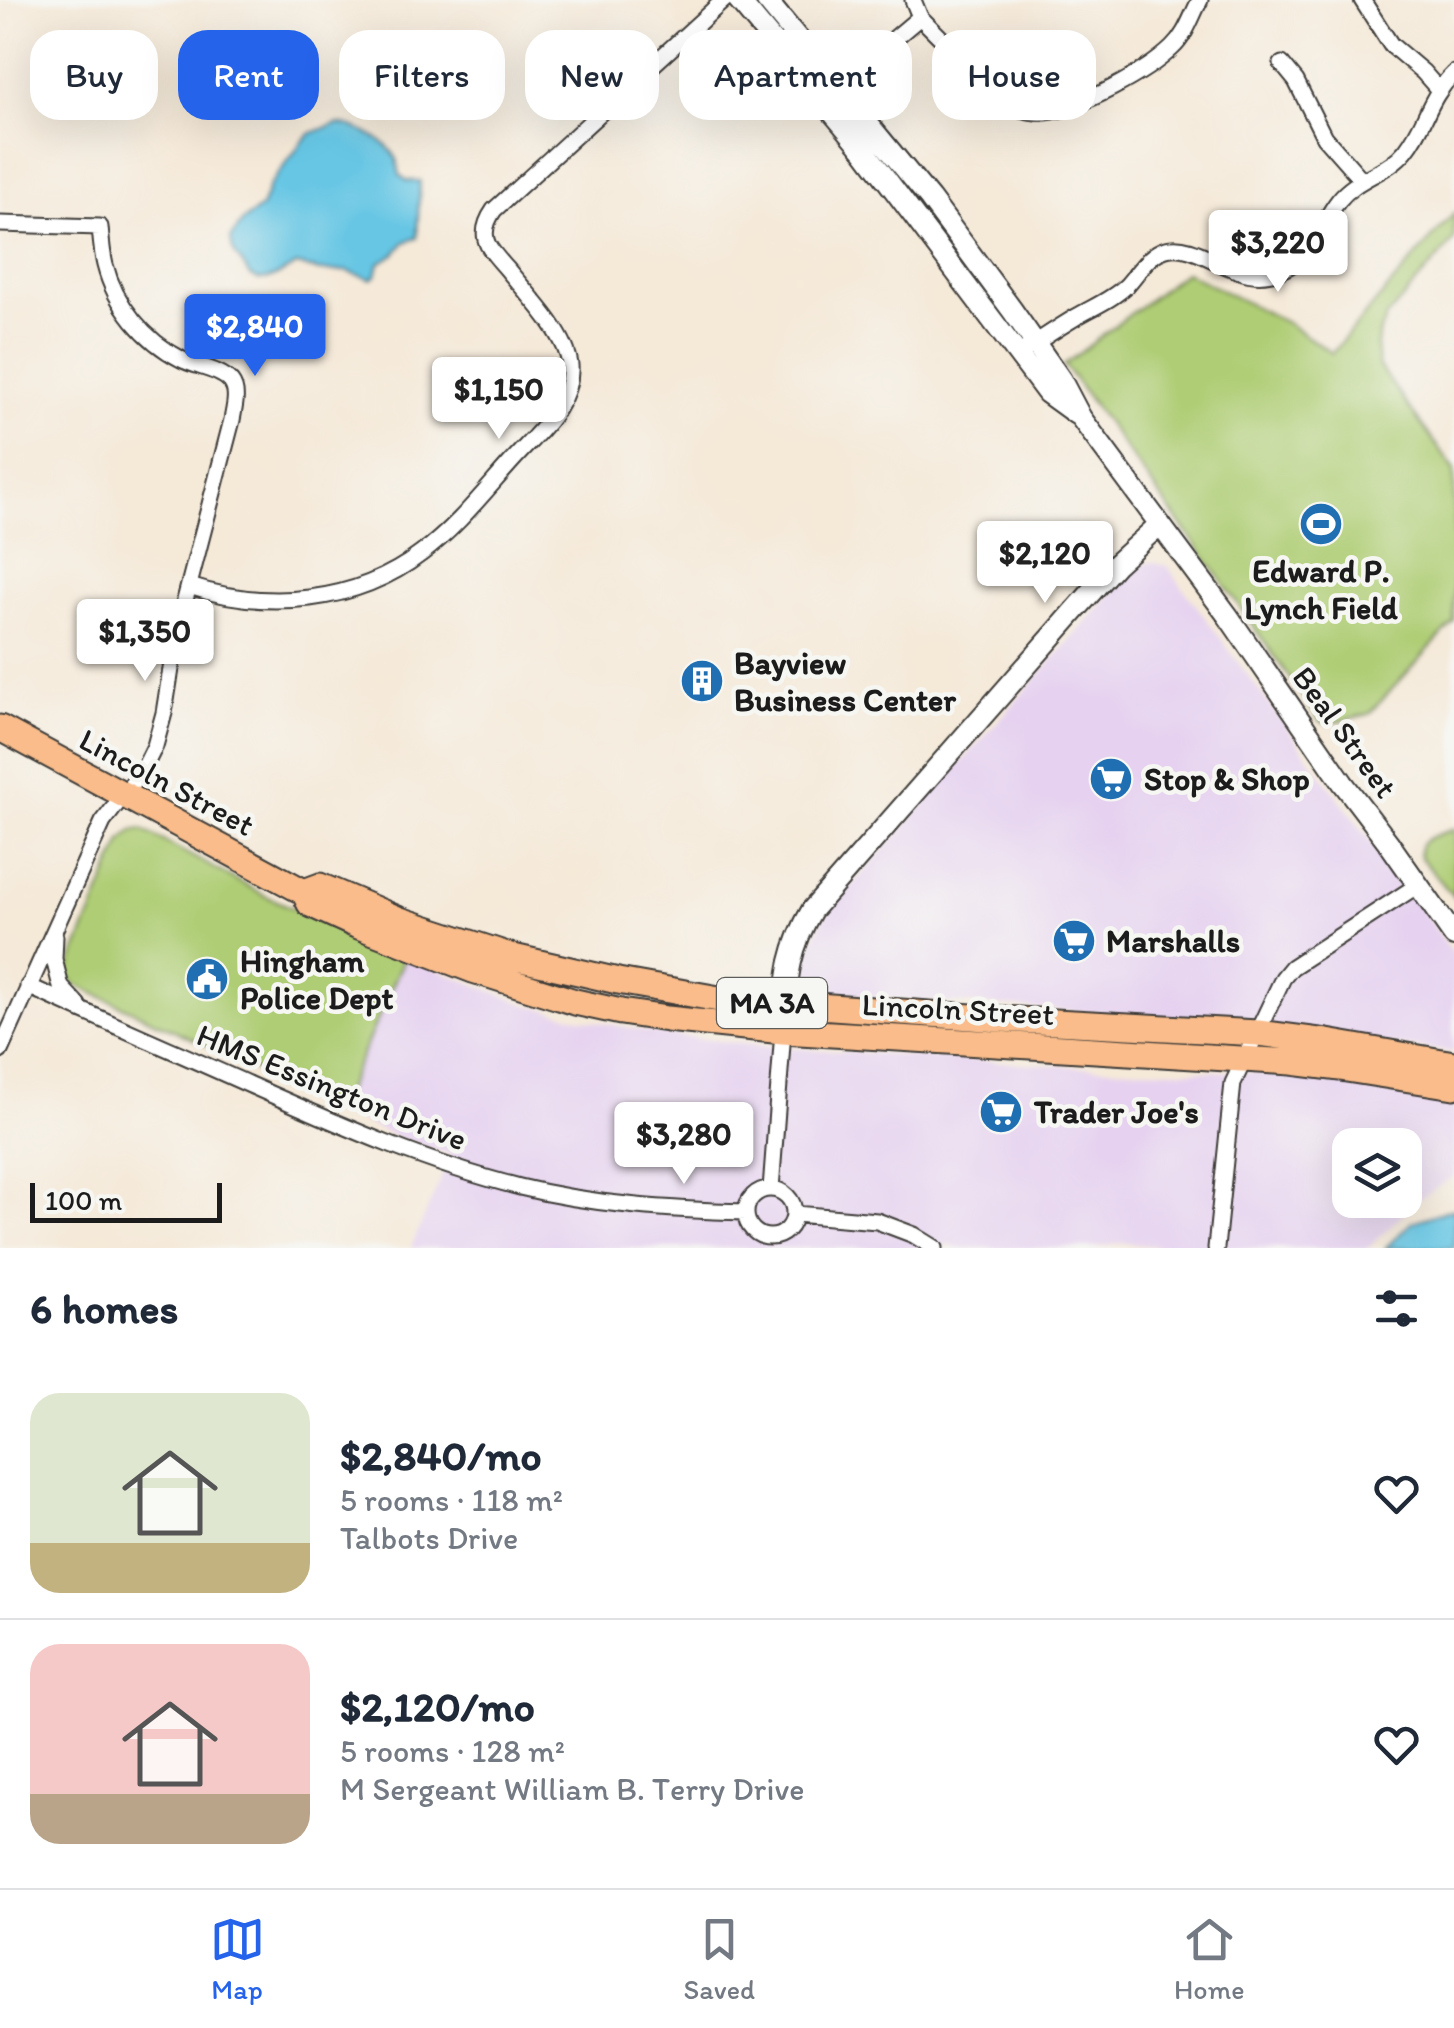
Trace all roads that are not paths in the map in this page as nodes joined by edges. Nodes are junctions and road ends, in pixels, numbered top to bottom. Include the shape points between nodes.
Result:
1 (724, 0) edge
2 (738, 0) edge
3 (766, 0) edge
4 (913, 0) edge
5 (1200, 0) edge
6 (1362, 0) edge
7 (920, 17) junction
8 (768, 30) edge
9 (787, 30) edge
10 (905, 30) edge
11 (1282, 64) dead end
12 (1454, 74) edge
13 (1438, 90) junction
14 (856, 120) edge
15 (1362, 180) junction
16 (0, 224) edge
17 (1026, 348) junction
18 (1158, 525) junction
19 (188, 586) junction
20 (0, 728) edge
21 (124, 795) junction
22 (1418, 885) junction
23 (304, 892) junction
24 (56, 926) junction
25 (1454, 936) edge
26 (28, 986) junction
27 (785, 1004) junction
28 (84, 1012) junction
29 (784, 1031) junction
30 (1258, 1033) junction
31 (0, 1051) edge
32 (1245, 1059) junction
33 (1454, 1064) edge
34 (1454, 1086) edge
35 (771, 1189) junction
36 (746, 1212) junction
37 (794, 1214) junction
38 (769, 1242) edge
39 (935, 1248) edge
40 (1216, 1248) edge

1 - 19 street via 489,217 488,246 546,317 570,370 554,415 456,523 402,567 316,598 256,600
2 - 8 street, Beal Street
3 - 9 street, Beal Street
4 - 7 street
5 - 7 street via 1183,36 1159,59 1108,90 1047,112 1014,108
6 - 13 street via 1391,44
7 - 10 street
11 - 15 street via 1324,137
12 - 13 street
13 - 15 street via 1406,150
14 - 17 street, Beal Street via 930,200
15 - 17 street via 1338,200 1291,266 1255,275 1180,248 1165,249 1119,292
16 - 19 street via 100,226 108,277 138,326 164,349 224,377 236,390
17 - 18 street, Beal Street via 1062,380 1081,418
18 - 22 street, Beal Street
18 - 27 street via 1116,564 812,910 796,939
19 - 21 street via 155,746
20 - 21 main road, Lincoln Street / MA 3A
21 - 23 main road, Lincoln Street / MA 3A
21 - 24 street via 103,822
22 - 25 street, Beal Street
22 - 30 street via 1292,967
23 - 27 main road, Lincoln Street / MA 3A via 320,886 437,933 566,970
23 - 29 main road, Lincoln Street / MA 3A via 310,904 356,925 536,991 636,1014
24 - 26 street
24 - 28 street via 61,987
26 - 28 street, HMS Essington Drive
26 - 31 street
27 - 29 street
27 - 30 main road, Lincoln Street / MA 3A
28 - 36 street, HMS Essington Drive via 358,1134 456,1169 575,1198
29 - 32 main road, Lincoln Street / MA 3A
29 - 35 street
30 - 32 street
30 - 33 main road, Lincoln Street / MA 3A
32 - 34 main road, Lincoln Street / MA 3A
32 - 40 street via 1232,1083
35 - 36 street via 756,1194
35 - 37 street via 786,1194
36 - 38 street
37 - 38 street via 789,1228
37 - 39 street via 877,1221

